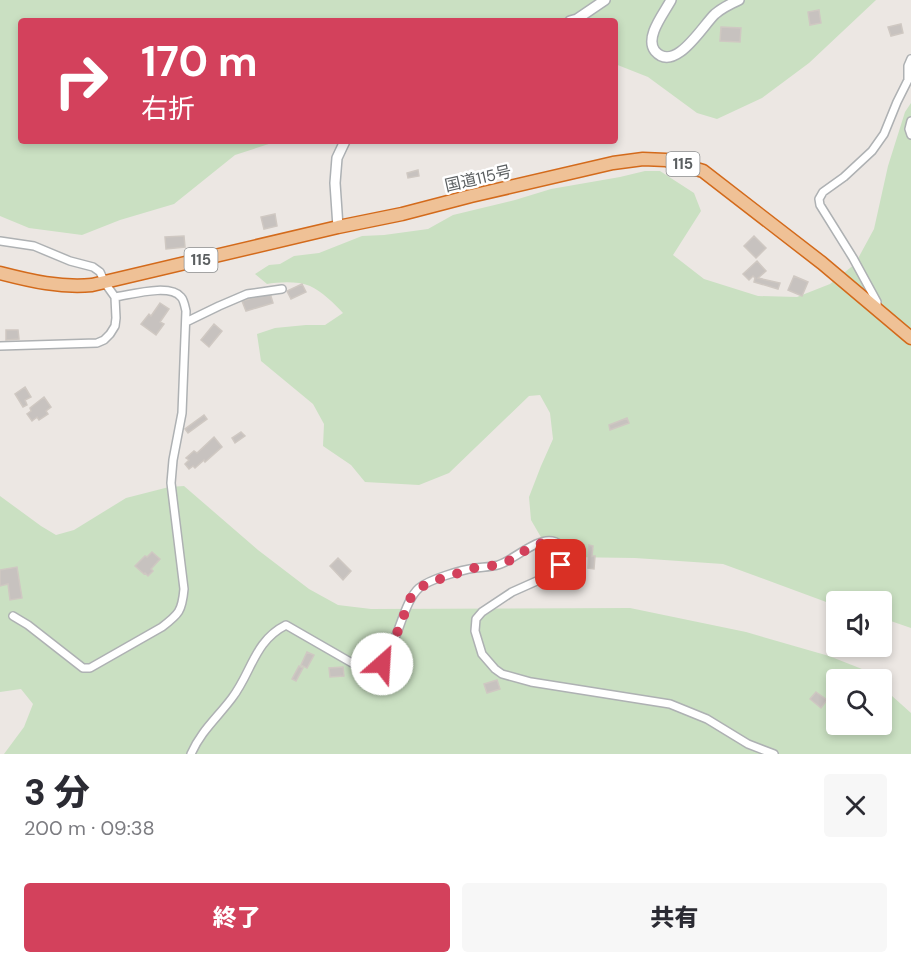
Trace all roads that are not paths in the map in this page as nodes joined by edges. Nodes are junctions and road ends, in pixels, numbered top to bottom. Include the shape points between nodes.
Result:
1 (605, 0) edge
2 (671, 0) edge
3 (739, 0) edge
4 (578, 18) edge
5 (911, 59) edge
6 (911, 121) edge
7 (911, 135) edge
8 (344, 144) edge
9 (338, 227) junction
10 (0, 241) edge
11 (0, 273) edge
12 (105, 283) junction
13 (282, 289) dead end
14 (115, 297) junction
15 (877, 309) junction
16 (186, 322) junction
17 (911, 338) edge
18 (0, 346) edge
19 (14, 616) dead end
20 (191, 754) edge
21 (774, 754) edge

1 - 4 main road
2 - 3 main road via 652,37 652,46 666,57 682,50 717,13
5 - 15 street via 908,80 880,140 819,199 877,302
6 - 7 street
8 - 9 main road via 337,158 335,183
9 - 12 highway, 国道115号 / 115
9 - 15 highway, 国道115号 / 115 via 613,163 666,160 703,171
10 - 12 street via 34,246 93,267
11 - 12 highway, 国道115号 / 115 via 59,286
12 - 14 street
13 - 16 street via 247,294
14 - 16 street via 160,290 175,292 183,301
14 - 18 street via 115,326 97,344
15 - 17 highway, 国道115号 / 115
16 - 19 street via 182,413 171,483 184,589 182,607 162,627 86,669
20 - 21 street via 238,689 260,647 278,628 286,625 369,670 387,658 411,597 420,588 438,578 511,560 539,543 551,541 563,548 564,558 555,571 513,592 476,619 475,631 482,654 495,669 531,682 670,704

